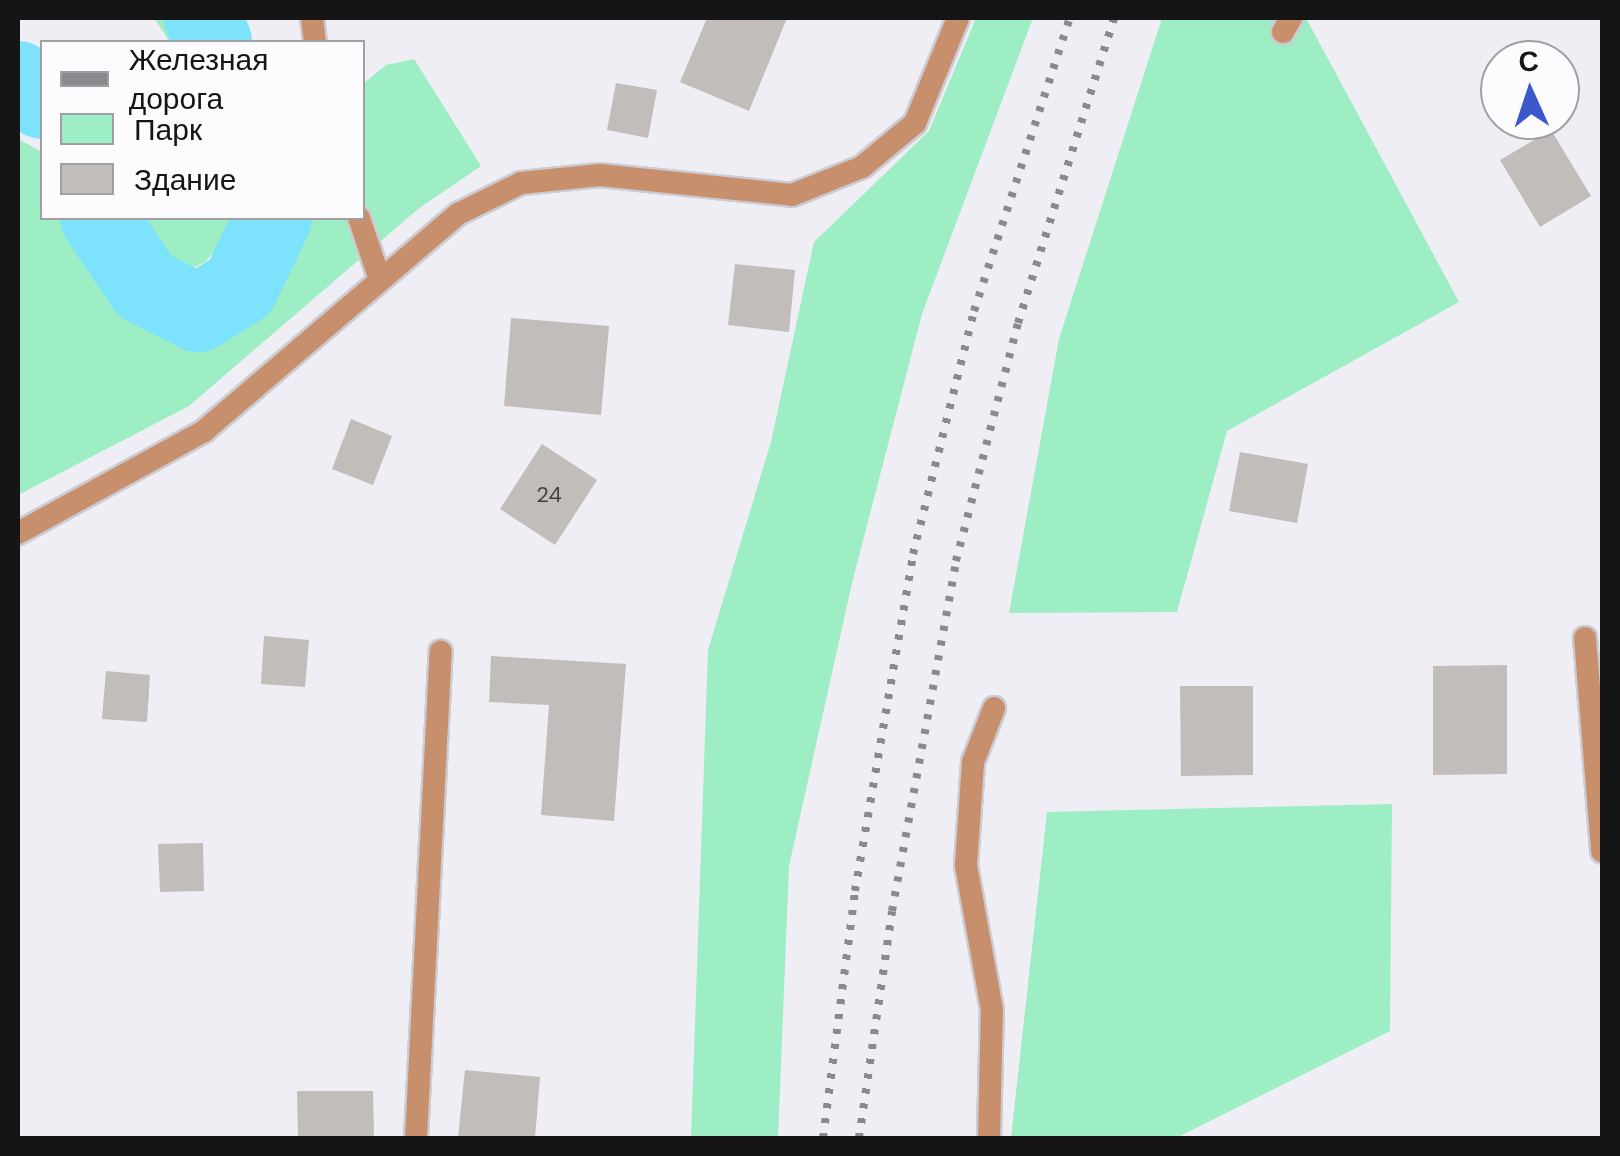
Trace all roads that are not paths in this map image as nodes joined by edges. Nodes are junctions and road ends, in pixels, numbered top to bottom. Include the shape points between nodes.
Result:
1 (958, 18) edge
2 (360, 220) edge
3 (380, 280) junction
4 (18, 533) edge
5 (1584, 638) dead end
6 (441, 652) dead end
7 (994, 708) dead end
8 (1602, 851) edge
9 (416, 1138) edge
10 (990, 1138) edge

1 - 3 lane via 915,123 862,166 792,194 600,175 521,183 458,214
2 - 3 lane
3 - 4 lane via 204,432
5 - 8 lane
6 - 9 lane
7 - 10 lane via 973,762 966,865 992,1010

